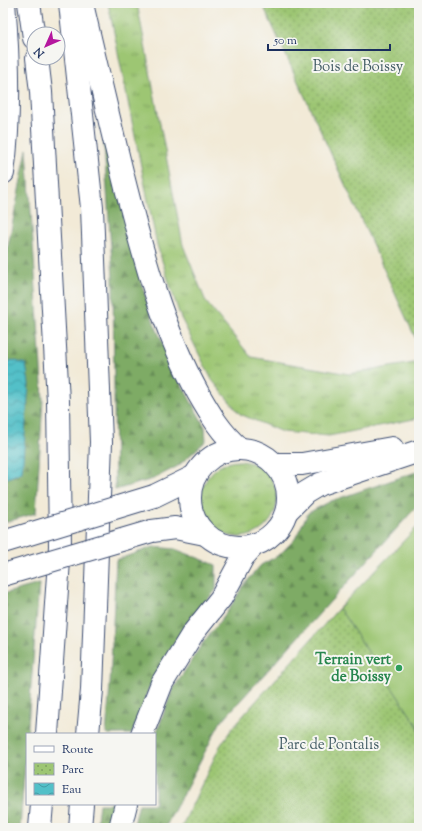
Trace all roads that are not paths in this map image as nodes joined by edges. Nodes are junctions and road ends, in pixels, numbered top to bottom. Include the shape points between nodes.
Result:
1 (4, 3) edge
2 (29, 3) edge
3 (70, 3) edge
4 (81, 3) edge
5 (32, 26) edge
6 (38, 66) edge
7 (3, 173) edge
8 (419, 443) edge
9 (240, 449) junction
10 (419, 451) edge
11 (275, 464) junction
12 (195, 476) junction
13 (287, 511) junction
14 (205, 534) junction
15 (3, 542) edge
16 (254, 545) junction
17 (3, 575) edge
18 (47, 733) edge
19 (88, 733) edge
20 (142, 733) edge
21 (42, 805) edge
22 (82, 805) edge
23 (126, 805) edge
24 (40, 828) edge
25 (80, 828) edge
26 (120, 828) edge

1 - 7 main road via 9,95
2 - 5 main road
3 - 19 main road via 92,208 101,442
4 - 9 main road via 136,226 170,335 188,376 206,406 224,435
6 - 18 main road via 42,92 58,401 60,546
8 - 11 main road via 308,463
9 - 11 main road via 259,453
9 - 12 main road via 230,449 213,456
10 - 13 main road via 316,486
11 - 13 main road via 287,486
12 - 14 main road via 190,493 191,511
12 - 15 main road, bridge via 154,496
13 - 16 main road via 274,532
14 - 16 main road via 228,546
14 - 17 main road, bridge via 175,528 152,531
16 - 20 main road via 243,557 221,598 193,633 162,683
21 - 24 main road
22 - 25 main road
23 - 26 main road

